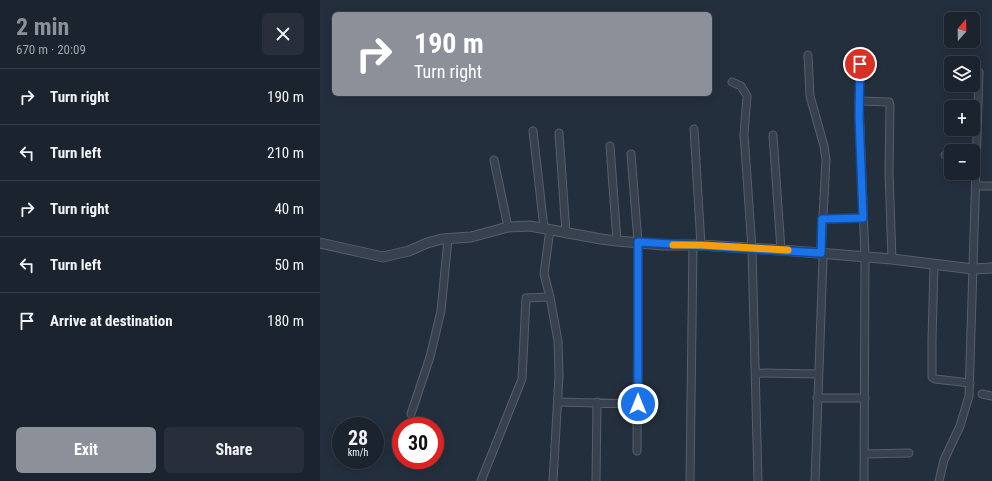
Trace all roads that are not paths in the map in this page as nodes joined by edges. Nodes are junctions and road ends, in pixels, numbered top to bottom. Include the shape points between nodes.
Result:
1 (861, 51) dead end
2 (808, 55) dead end
3 (732, 82) dead end
4 (978, 92) edge
5 (859, 101) junction
6 (694, 129) dead end
7 (533, 131) dead end
8 (559, 133) dead end
9 (773, 135) dead end
10 (976, 144) edge
11 (610, 146) dead end
12 (631, 154) dead end
13 (494, 160) dead end
14 (977, 180) edge
15 (977, 186) junction
16 (992, 186) edge
17 (863, 218) junction
18 (822, 219) junction
19 (508, 228) junction
20 (547, 228) junction
21 (566, 233) junction
22 (448, 239) junction
23 (617, 241) junction
24 (638, 242) junction
25 (320, 244) edge
26 (697, 245) junction
27 (752, 249) junction
28 (781, 250) junction
29 (821, 253) junction
30 (865, 257) junction
31 (892, 260) junction
32 (934, 265) junction
33 (992, 268) edge
34 (973, 269) junction
35 (550, 297) junction
36 (756, 373) junction
37 (818, 374) junction
38 (970, 383) junction
39 (982, 394) dead end
40 (992, 396) edge
41 (817, 398) junction
42 (865, 398) junction
43 (558, 402) junction
44 (597, 402) junction
45 (638, 404) junction
46 (411, 414) dead end
47 (637, 451) dead end
48 (909, 453) dead end
49 (864, 454) junction
50 (481, 481) edge
51 (553, 481) edge
52 (596, 481) edge
53 (690, 481) edge
54 (758, 481) edge
55 (815, 481) edge
56 (864, 481) edge
57 (939, 481) edge

1 - 5 street
2 - 18 street via 810,96 826,160
3 - 27 street via 741,86 747,96 744,134
4 - 10 street
5 - 17 street
5 - 31 street via 889,102 890,105
6 - 26 street
7 - 20 street
8 - 21 street
9 - 28 street
11 - 23 street
12 - 24 street
13 - 19 street
14 - 15 street
15 - 16 street
15 - 34 street
17 - 18 street
17 - 30 street
18 - 29 street
19 - 20 street
19 - 22 street via 471,237
20 - 21 street
20 - 35 street via 544,274
21 - 23 street
22 - 25 street via 383,257
22 - 46 street via 441,310 430,357
23 - 24 street
24 - 26 street
24 - 45 street
26 - 27 street
26 - 53 street
27 - 28 street
27 - 36 street
28 - 29 street
29 - 30 street
29 - 37 street via 823,258
30 - 31 street
30 - 42 street
31 - 32 street
32 - 34 street
32 - 38 street via 932,377
33 - 34 street
34 - 38 street
35 - 43 street via 558,341
35 - 50 street via 526,298 522,379
36 - 37 street
36 - 54 street
37 - 41 street
38 - 57 street via 960,426 944,460
39 - 40 street
41 - 42 street
41 - 55 street
42 - 49 street
43 - 44 street
43 - 51 street
44 - 45 street
44 - 52 street
45 - 47 street
48 - 49 street
49 - 56 street

